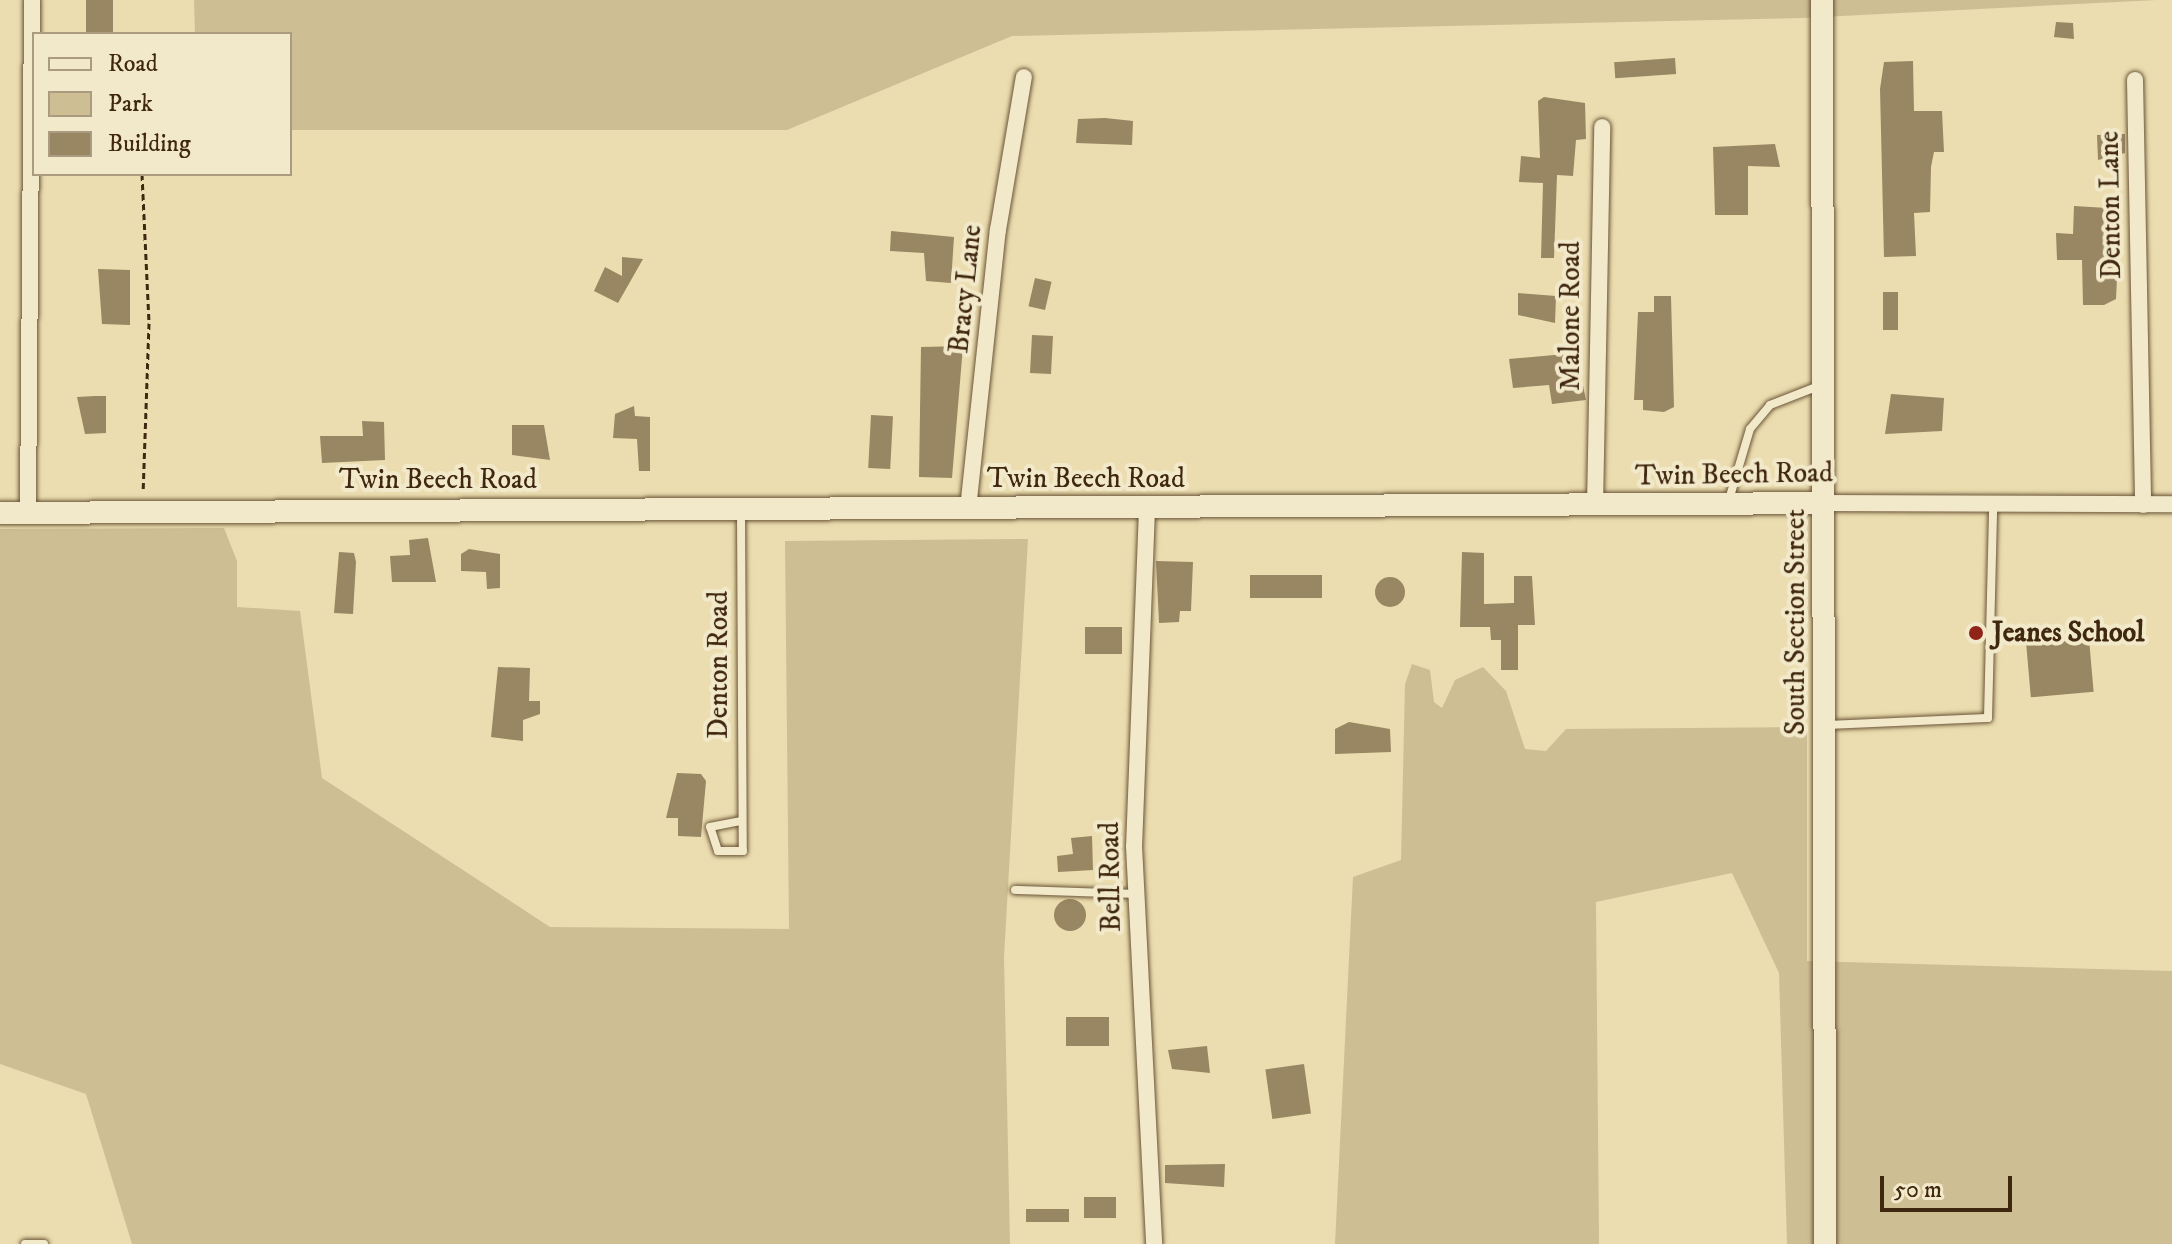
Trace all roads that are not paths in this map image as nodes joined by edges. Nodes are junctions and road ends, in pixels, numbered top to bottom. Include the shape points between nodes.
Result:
1 (32, 0) edge
2 (1822, 0) edge
3 (1024, 77) dead end
4 (2135, 80) dead end
5 (1602, 127) dead end
6 (1824, 385) junction
7 (1826, 503) junction
8 (2172, 504) edge
9 (2143, 505) junction
10 (1595, 506) junction
11 (1993, 506) junction
12 (1728, 507) junction
13 (741, 509) junction
14 (968, 509) junction
15 (1147, 509) junction
16 (0, 513) edge
17 (28, 513) junction
18 (1826, 725) junction
19 (741, 821) junction
20 (1015, 890) dead end
21 (1134, 894) junction
22 (25, 1244) edge
23 (44, 1244) edge
24 (1154, 1244) edge
25 (1825, 1244) edge

1 - 17 street
2 - 6 street, South Section Street
3 - 14 street, Bracy Lane via 998,230
4 - 9 street, Denton Lane
5 - 10 street, Malone Road
6 - 7 street, South Section Street
6 - 12 lane via 1770,405 1750,429
7 - 11 street, Twin Beech Road
7 - 12 street, Twin Beech Road
7 - 18 street, South Section Street
8 - 9 street, Twin Beech Road
9 - 11 street, Twin Beech Road
10 - 12 street, Twin Beech Road
10 - 15 street, Twin Beech Road
11 - 18 lane via 1988,718
13 - 14 street, Twin Beech Road
13 - 17 street, Twin Beech Road
13 - 19 lane, Denton Road
14 - 15 street, Twin Beech Road
15 - 21 street, Bell Road
16 - 17 street, Twin Beech Road
18 - 25 street, South Section Street
19 - 19 lane, Denton Road via 710,827 718,851 743,851
20 - 21 lane
21 - 24 street, Bell Road via 1144,1076 1152,1097
22 - 23 lane

